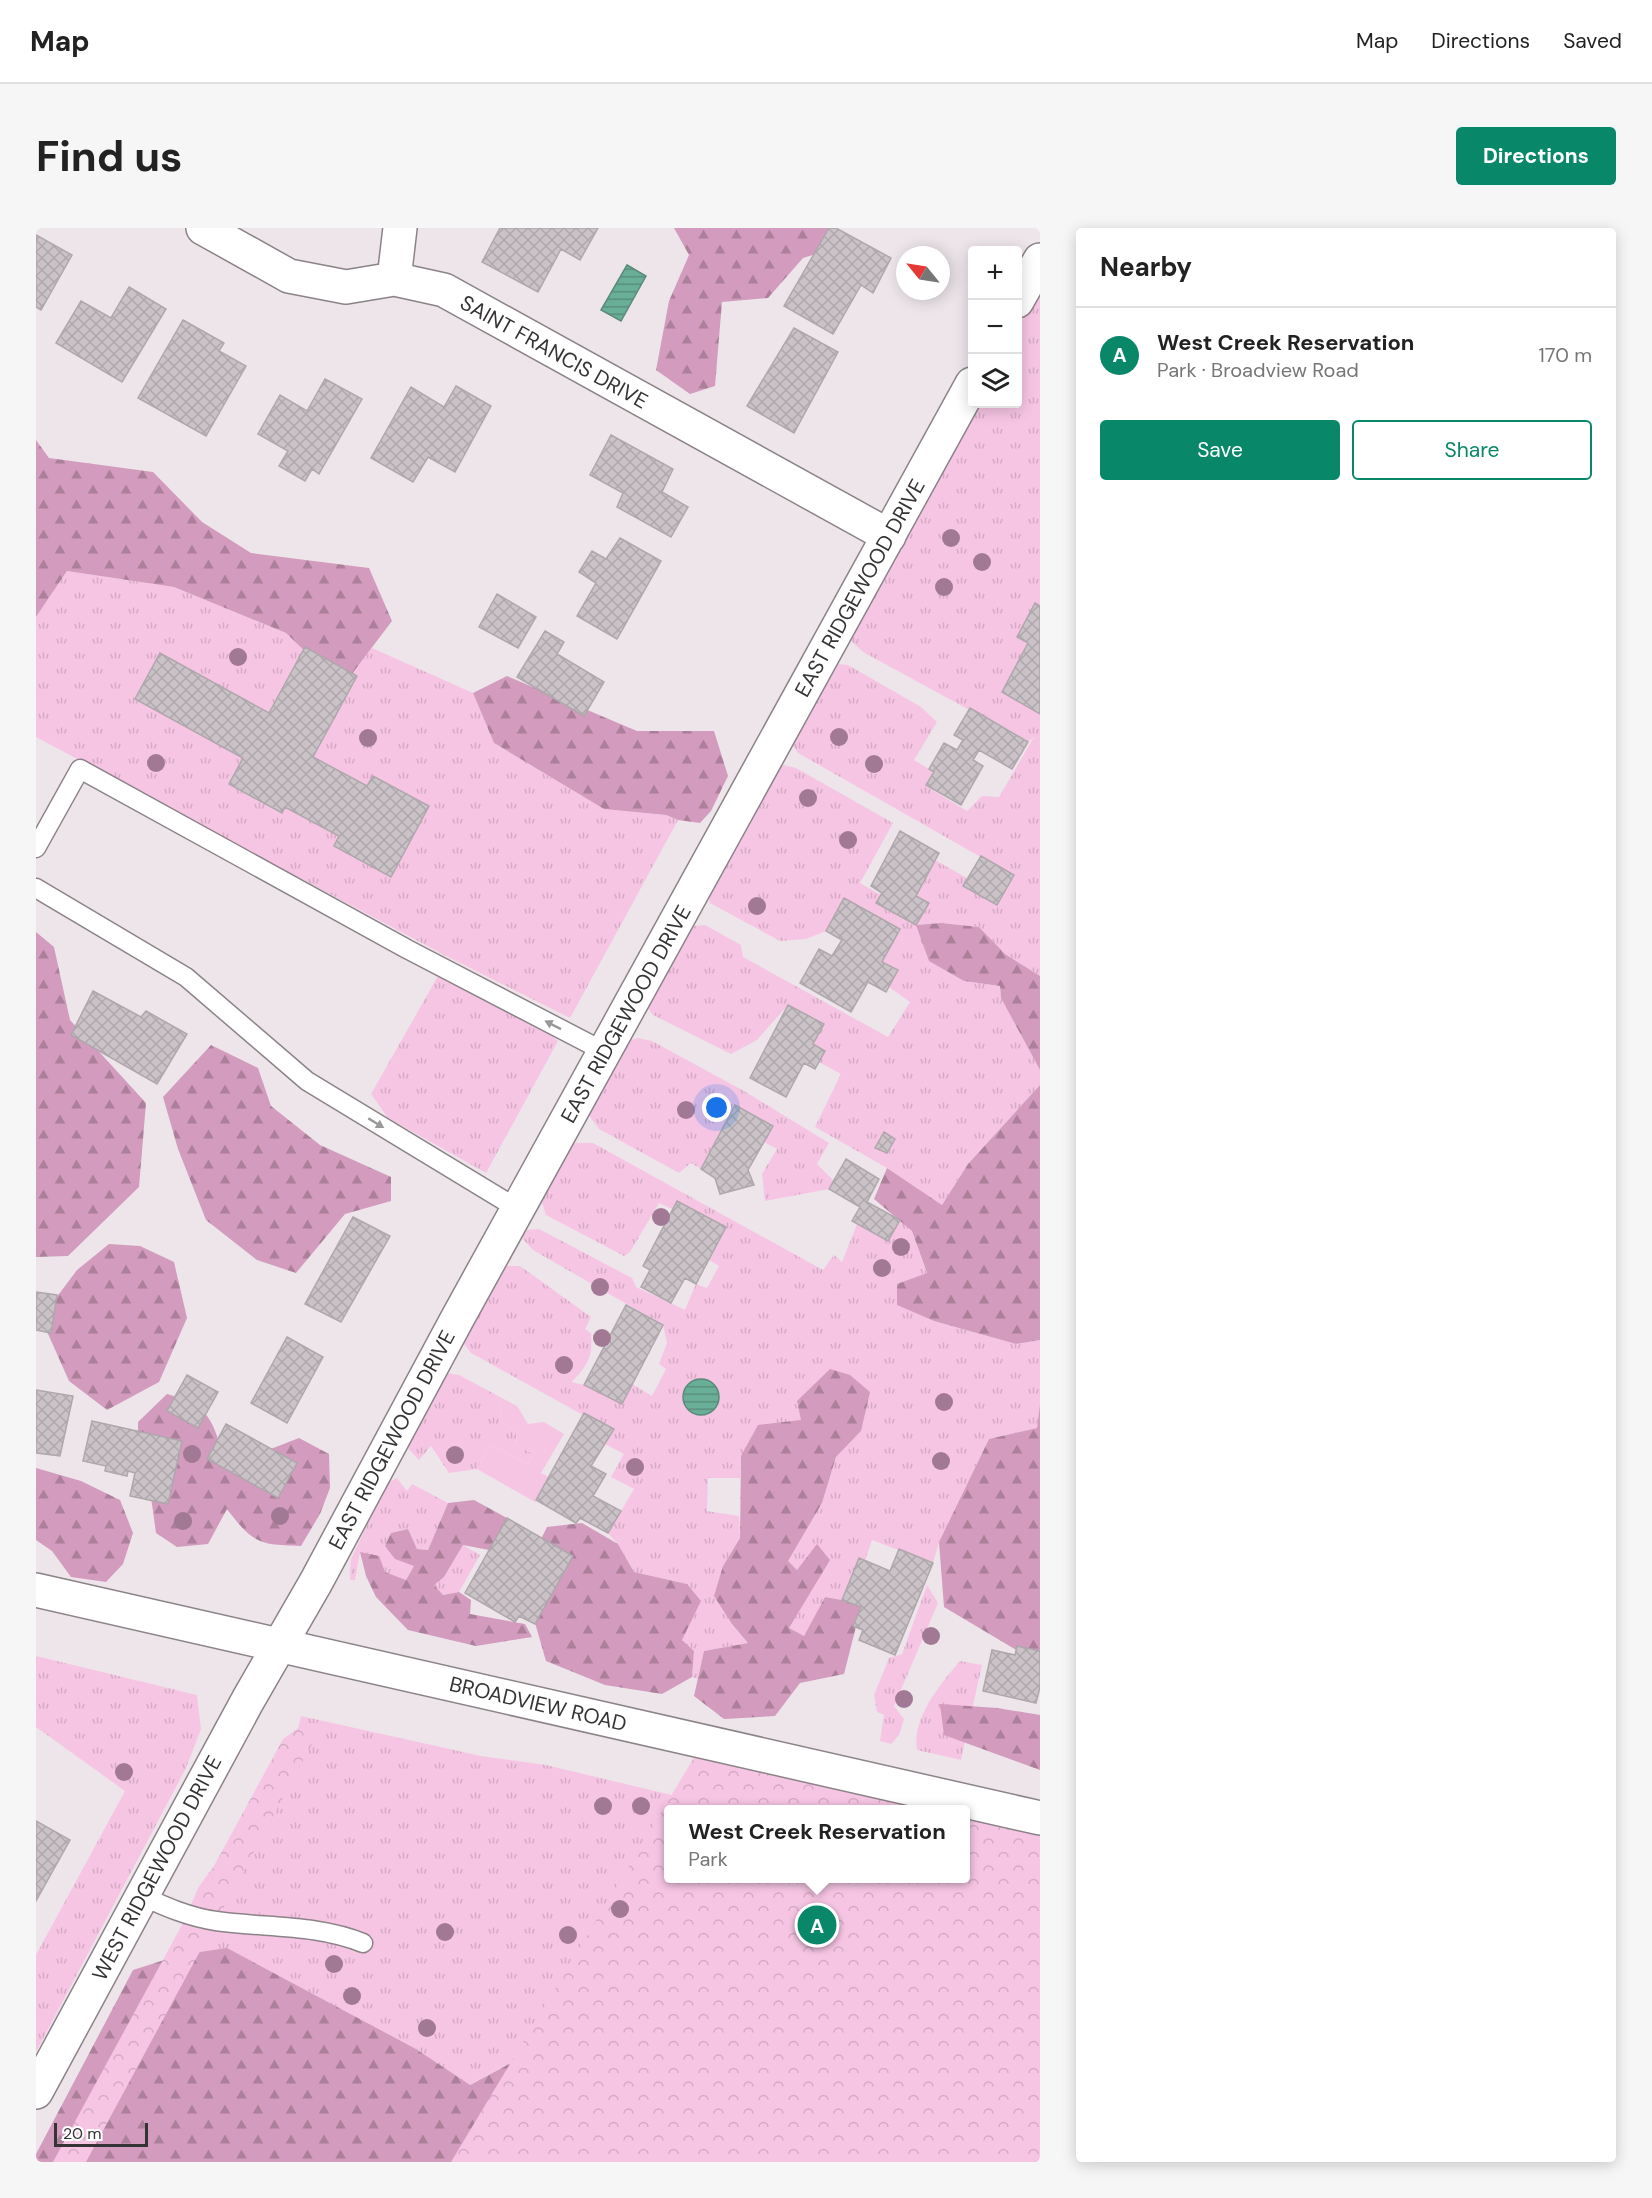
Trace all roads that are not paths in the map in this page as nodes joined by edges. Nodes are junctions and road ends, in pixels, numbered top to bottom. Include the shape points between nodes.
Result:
1 (203, 228) edge
2 (399, 228) edge
3 (1040, 260) edge
4 (394, 279) junction
5 (1018, 300) edge
6 (968, 391) edge
7 (889, 536) junction
8 (36, 848) edge
9 (36, 888) edge
10 (605, 1052) junction
11 (518, 1209) junction
12 (36, 1590) edge
13 (279, 1644) junction
14 (1040, 1818) edge
15 (142, 1896) junction
16 (363, 1943) dead end
17 (36, 2092) edge

1 - 4 street, SAINT FRANCIS DRIVE via 289,276 346,286
2 - 4 street
3 - 5 street
4 - 7 street, SAINT FRANCIS DRIVE via 444,290
6 - 7 street, EAST RIDGEWOOD DRIVE
7 - 10 street, EAST RIDGEWOOD DRIVE
10 -> 8 lane via 407,949 80,769
9 -> 11 lane via 186,977 307,1081
10 - 11 street, EAST RIDGEWOOD DRIVE
11 - 13 street, EAST RIDGEWOOD DRIVE
12 - 13 street, BROADVIEW ROAD
13 - 14 street, BROADVIEW ROAD
13 - 15 street, WEST RIDGEWOOD DRIVE
15 - 16 lane via 216,1921 339,1934
15 - 17 street, WEST RIDGEWOOD DRIVE

